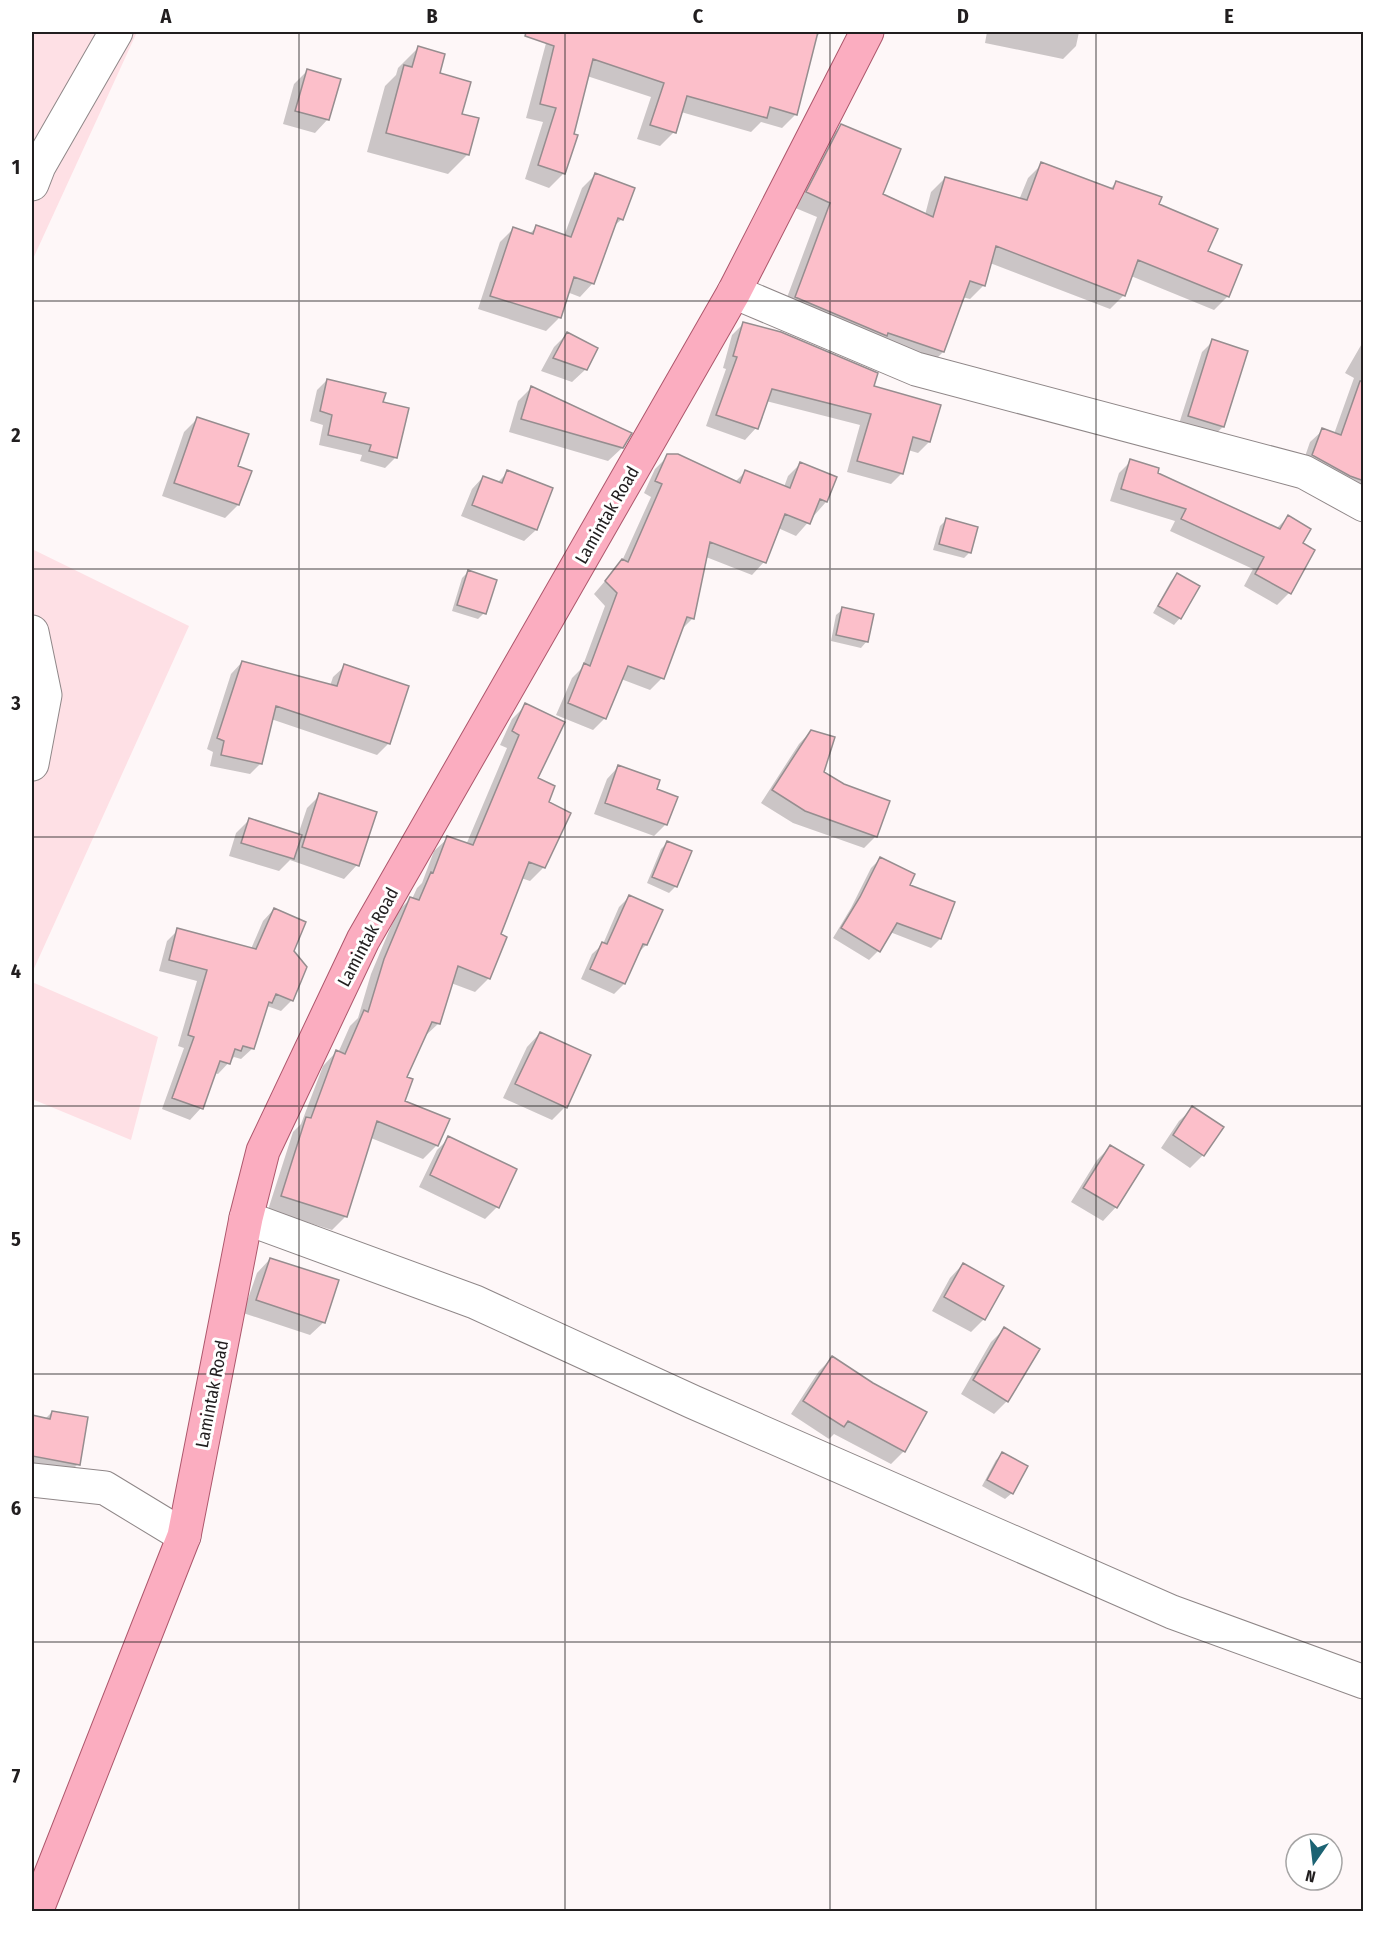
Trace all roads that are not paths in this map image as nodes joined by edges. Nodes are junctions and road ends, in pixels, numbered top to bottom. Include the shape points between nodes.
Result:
1 (116, 32) edge
2 (867, 32) edge
3 (32, 184) edge
4 (734, 292) junction
5 (1364, 505) edge
6 (32, 632) edge
7 (32, 764) edge
8 (246, 1218) junction
9 (32, 1480) edge
10 (184, 1536) junction
11 (1364, 1682) edge
12 (36, 1911) edge

1 - 3 street
2 - 4 main road, Lamintak Road
4 - 5 street via 916,369 1304,472
4 - 8 main road, Lamintak Road via 363,940 262,1151
6 - 7 street via 45,695
8 - 10 main road, Lamintak Road
8 - 11 street via 475,1302 1172,1612
9 - 10 street via 105,1488
10 - 12 main road, Lamintak Road

